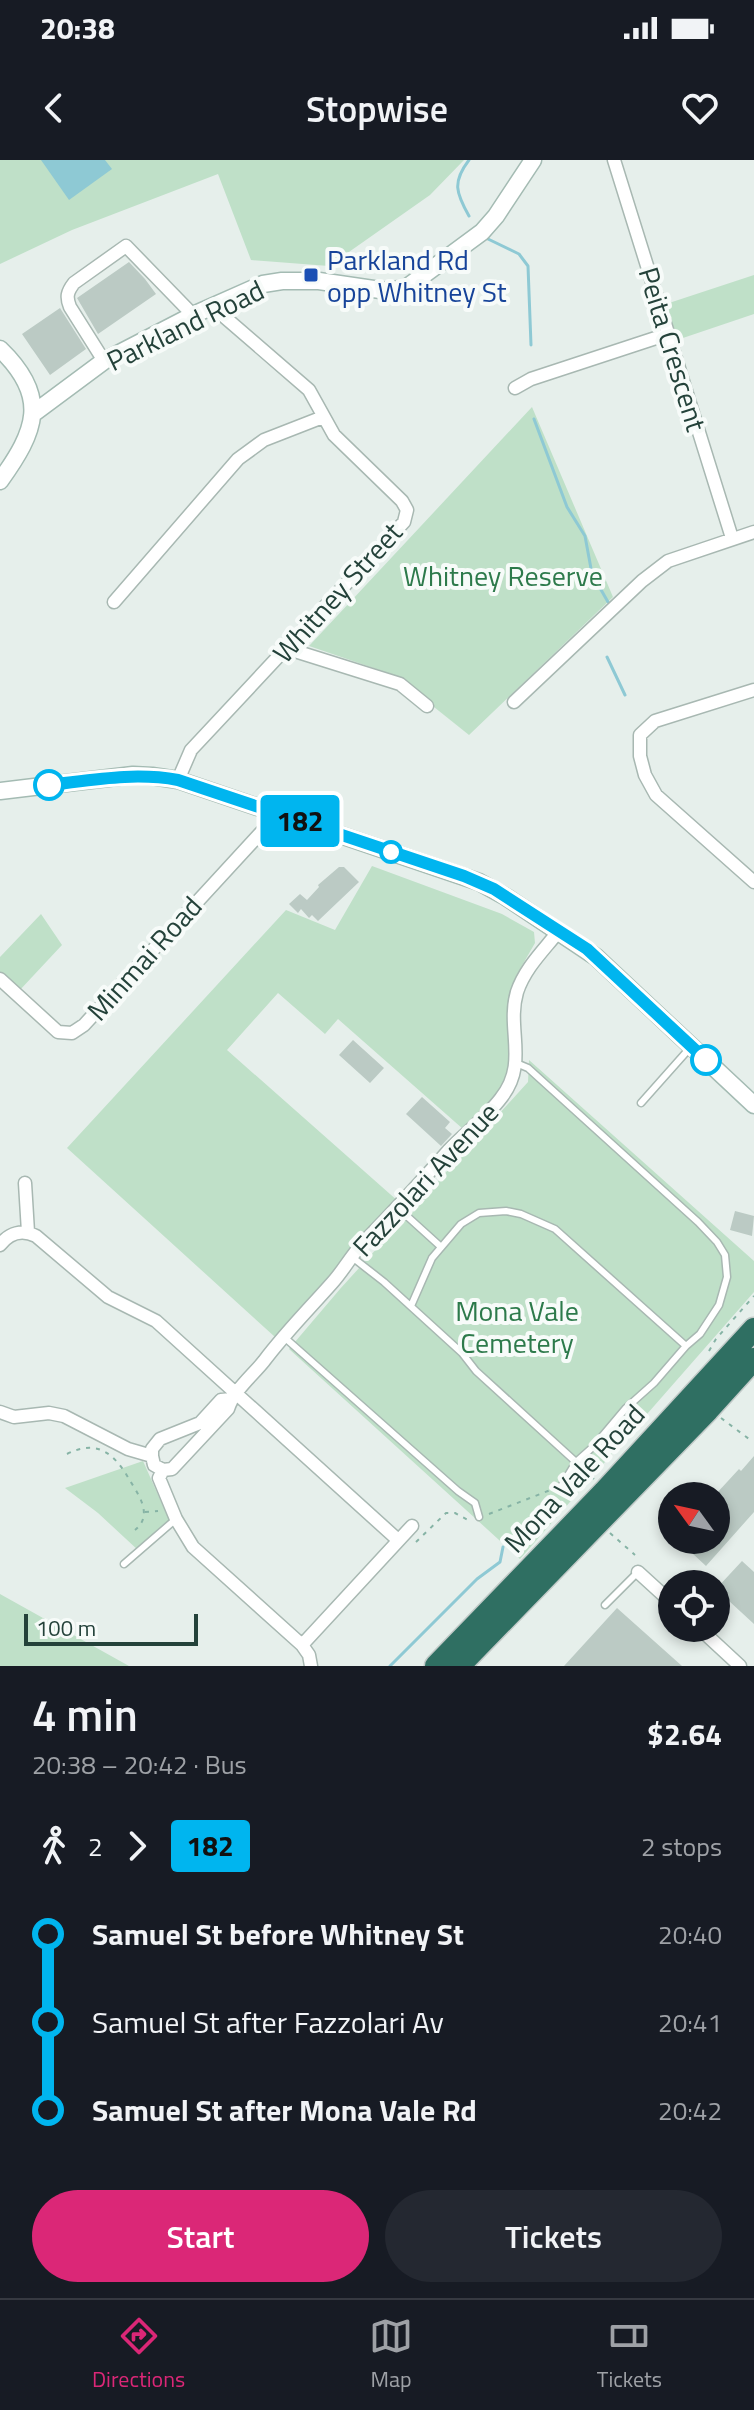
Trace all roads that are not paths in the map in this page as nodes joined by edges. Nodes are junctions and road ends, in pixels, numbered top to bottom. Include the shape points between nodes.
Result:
1 (533, 160) edge
2 (614, 160) edge
3 (213, 307) junction
4 (193, 315) junction
5 (668, 334) junction
6 (0, 349) edge
7 (104, 361) junction
8 (515, 388) dead end
9 (34, 413) junction
10 (323, 417) junction
11 (0, 481) edge
12 (754, 532) edge
13 (732, 538) junction
14 (114, 602) dead end
15 (290, 646) junction
16 (754, 690) edge
17 (514, 702) dead end
18 (427, 706) dead end
19 (178, 780) junction
20 (0, 791) edge
21 (278, 814) junction
22 (754, 882) edge
23 (558, 932) junction
24 (0, 979) edge
25 (692, 1046) junction
26 (516, 1063) junction
27 (641, 1103) dead end
28 (754, 1105) edge
29 (25, 1183) dead end
30 (398, 1208) junction
31 (28, 1232) junction
32 (0, 1245) edge
33 (440, 1246) junction
34 (352, 1257) junction
35 (411, 1306) junction
36 (754, 1329) edge
37 (282, 1336) junction
38 (686, 1346) junction
39 (754, 1359) edge
40 (234, 1396) junction
41 (0, 1412) edge
42 (152, 1456) junction
43 (576, 1462) junction
44 (163, 1470) junction
45 (562, 1485) road end
46 (479, 1517) road end
47 (176, 1519) junction
48 (412, 1526) dead end
49 (400, 1538) junction
50 (124, 1564) dead end
51 (638, 1572) joint
52 (658, 1590) edge
53 (605, 1605) dead end
54 (713, 1642) edge
55 (302, 1645) junction
56 (737, 1665) edge
57 (311, 1666) edge
58 (436, 1666) edge
59 (459, 1666) edge

1 - 3 street, Parkland Road via 482,232 406,288 387,291 282,281 250,288
2 - 5 street, Peita Crescent
3 - 4 street, Parkland Road
3 - 10 street, Whitney Street via 309,390
4 - 7 street, Parkland Road
4 - 7 street via 126,246 68,290 70,307
5 - 8 street
5 - 13 street, Peita Crescent
6 - 9 street via 23,376
7 - 9 street, Parkland Road
9 - 11 street via 26,442
10 - 14 street via 264,440 238,459
10 - 15 street, Whitney Street via 407,510 404,522
12 - 13 street
13 - 17 street via 668,561
15 - 18 street via 400,684
15 - 19 street, Whitney Street via 191,750
16 - 22 street via 655,721 640,735 645,775 656,795
19 - 20 street via 133,775
19 - 21 street
21 - 23 street via 479,882
21 - 24 street, Minmai Road via 72,1033 58,1032
23 - 25 street via 596,957
23 - 26 street, Fazzolari Avenue via 533,962 517,993
25 - 27 lane
25 - 28 street
26 - 30 street, Fazzolari Avenue via 502,1098
26 - 38 lane via 528,1068 688,1213 725,1255 727,1277 719,1305
29 - 31 street
30 - 33 lane
30 - 34 street, Fazzolari Avenue
31 - 32 street via 5,1238
31 - 40 street via 108,1297 156,1321
33 - 35 lane
33 - 38 lane via 479,1213 506,1211 541,1221 569,1239
34 - 35 lane
34 - 37 street, Fazzolari Avenue
35 - 43 lane
36 - 58 highway, Mona Vale Road
37 - 40 street, Fazzolari Avenue
37 - 46 lane via 475,1503
38 - 43 lane
39 - 59 highway, Mona Vale Road
40 - 42 street, Fazzolari Avenue via 221,1400 200,1423 160,1439
40 - 44 street, Fazzolari Avenue via 172,1469
40 - 49 street
41 - 42 street via 14,1417 64,1416
42 - 44 street
43 - 45 lane
44 - 47 street via 159,1478
47 - 50 lane
47 - 55 street via 193,1547
48 - 49 street
49 - 55 street
51 - 52 street
51 - 53 lane
54 - 56 street
55 - 57 street

